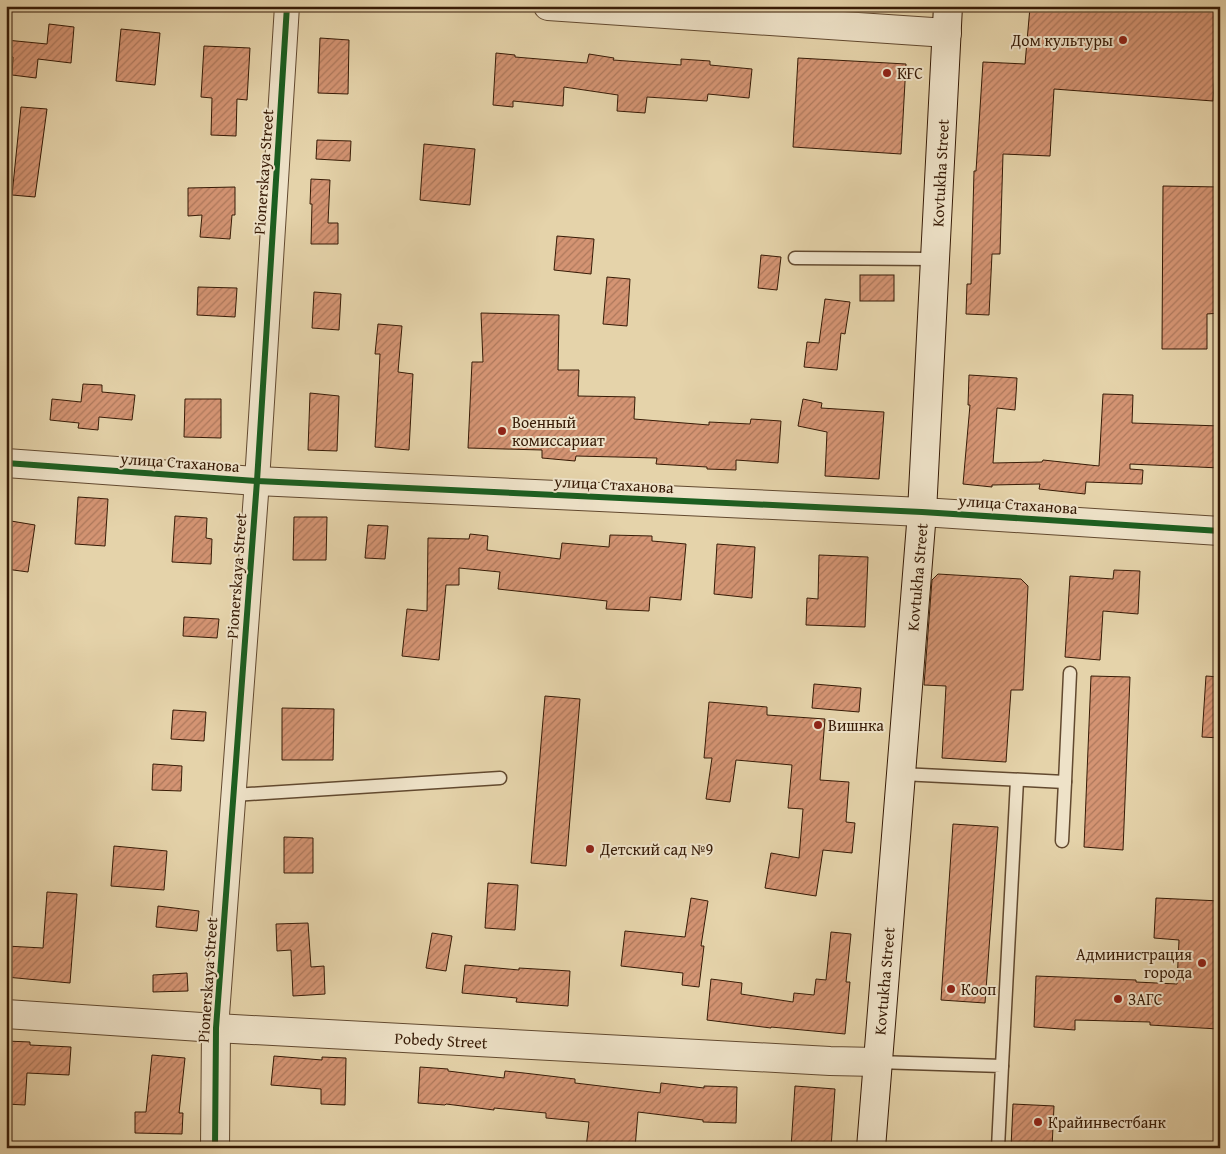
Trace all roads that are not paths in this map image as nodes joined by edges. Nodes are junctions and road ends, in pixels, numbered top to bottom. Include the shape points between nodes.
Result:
1 (287, 6) edge
2 (548, 6) edge
3 (947, 19) edge
4 (795, 258) dead end
5 (935, 259) junction
6 (6, 462) edge
7 (257, 481) junction
8 (922, 512) junction
9 (1220, 531) edge
10 (1070, 673) dead end
11 (901, 774) junction
12 (500, 778) dead end
13 (1017, 780) junction
14 (1064, 782) junction
15 (234, 795) junction
16 (1062, 841) dead end
17 (6, 1014) edge
18 (216, 1028) junction
19 (877, 1062) junction
20 (1002, 1066) junction
21 (215, 1148) edge
22 (871, 1148) edge
23 (998, 1148) edge

1 - 7 street, Pionerskaya Street
2 - 3 street
3 - 5 street, Kovtukha Street
4 - 5 lane
5 - 8 street, Kovtukha Street
6 - 7 street, улица Стаханова
7 - 8 street, улица Стаханова
7 - 15 street, Pionerskaya Street
8 - 9 street, улица Стаханова
8 - 11 street, Kovtukha Street
10 - 14 lane
11 - 13 lane
11 - 19 street, Kovtukha Street
12 - 15 lane
13 - 14 lane
13 - 20 lane
14 - 16 lane
15 - 18 street, Pionerskaya Street
17 - 18 street, Pobedy Street
18 - 19 street, Pobedy Street
18 - 21 street, Pionerskaya Street
19 - 20 lane
19 - 22 street, Kovtukha Street
20 - 23 lane

